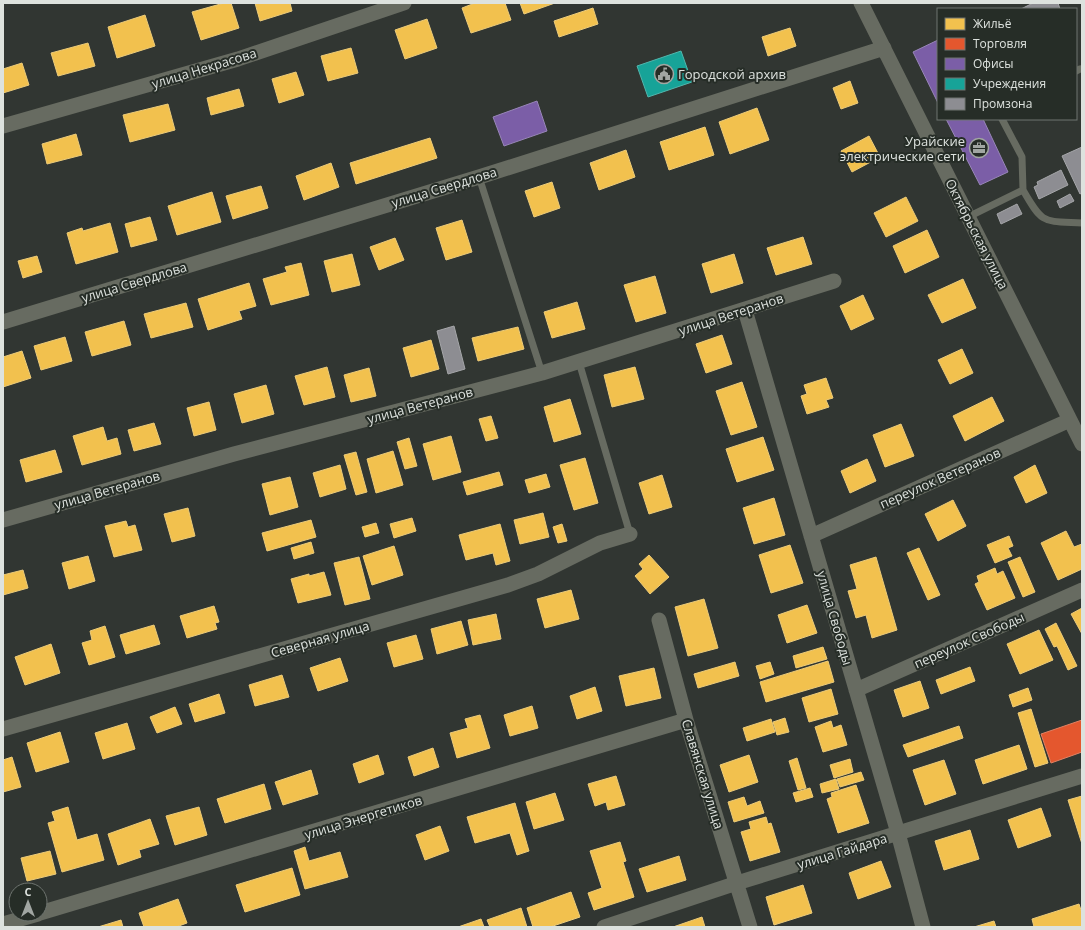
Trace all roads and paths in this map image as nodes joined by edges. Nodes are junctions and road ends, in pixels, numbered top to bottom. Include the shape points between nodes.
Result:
1 (404, 3) edge
2 (861, 3) edge
3 (884, 48) junction
4 (1003, 120) edge
5 (3, 126) edge
6 (479, 177) junction
7 (1024, 190) junction
8 (968, 216) junction
9 (1082, 223) edge
10 (834, 280) dead end
11 (745, 310) junction
12 (3, 322) edge
13 (579, 362) junction
14 (542, 373) junction
15 (1070, 420) junction
16 (1082, 444) edge
17 (3, 520) edge
18 (630, 534) joint
19 (811, 536) junction
20 (1082, 590) edge
21 (659, 620) dead end
22 (856, 690) junction
23 (686, 720) junction
24 (3, 729) edge
25 (1082, 776) edge
26 (898, 834) junction
27 (737, 883) junction
28 (48, 911) edge
29 (604, 927) edge
30 (750, 927) edge
31 (923, 927) edge

1 - 5 street, улица Некрасова via 238,59
2 - 3 street, Октябрьская улица
3 - 6 street, улица Свердлова
3 - 8 street, Октябрьская улица
4 - 7 lane via 1022,157
6 - 12 street, улица Свердлова
6 - 14 lane
7 - 8 lane
7 - 9 lane via 1036,213 1044,219 1052,222
8 - 15 street, Октябрьская улица
10 - 11 street, улица Ветеранов
11 - 13 street, улица Ветеранов
11 - 19 street, улица Свободы
13 - 14 street, улица Ветеранов
13 - 18 lane
14 - 17 street, улица Ветеранов via 234,454
15 - 16 street, Октябрьская улица
15 - 19 street, переулок Ветеранов
18 - 24 street, Северная улица via 600,543 538,574 508,585
19 - 22 street, улица Свободы
20 - 22 street, переулок Свободы
21 - 23 street, Славянская улица
22 - 26 street, улица Свободы
23 - 27 street, Славянская улица
23 - 28 street, улица Энергетиков
25 - 26 street, улица Гайдара
26 - 27 street, улица Гайдара
26 - 31 street, улица Свободы
27 - 29 street, улица Гайдара
27 - 30 street, Славянская улица

